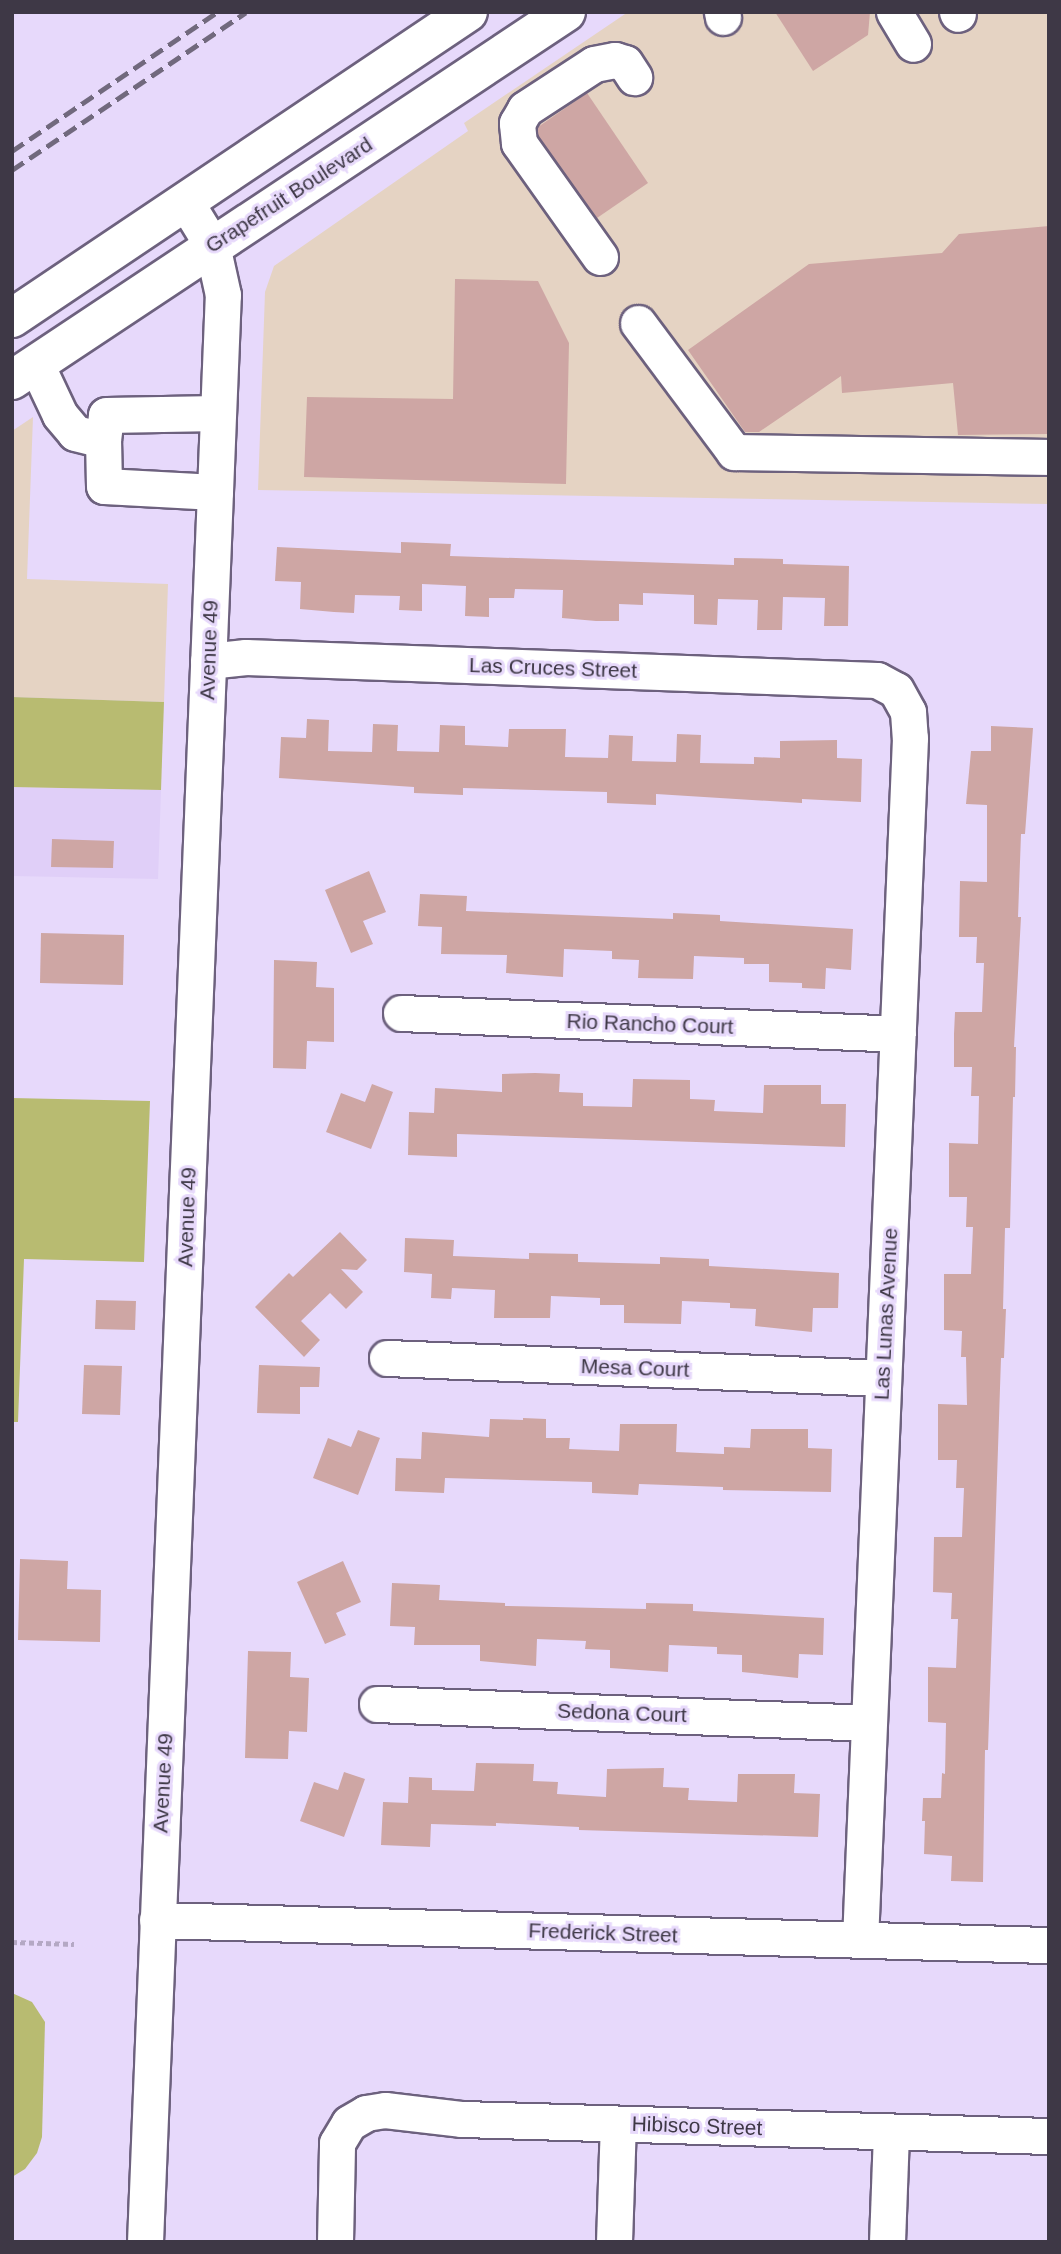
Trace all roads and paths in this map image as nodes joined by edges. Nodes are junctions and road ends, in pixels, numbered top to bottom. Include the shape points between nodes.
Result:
1 (468, 12) edge
2 (566, 12) edge
3 (894, 12) edge
4 (914, 44) dead end
5 (634, 77) dead end
6 (185, 201) junction
7 (212, 245) junction
8 (600, 257) dead end
9 (12, 318) edge
10 (638, 323) dead end
11 (24, 372) edge
12 (218, 413) junction
13 (103, 440) junction
14 (1049, 457) edge
15 (215, 492) junction
16 (208, 661) junction
17 (896, 690) joint
18 (401, 1013) dead end
19 (898, 1034) junction
20 (387, 1358) dead end
21 (883, 1378) junction
22 (377, 1703) dead end
23 (867, 1723) junction
24 (157, 1920) junction
25 (860, 1940) junction
26 (12, 1941) edge
27 (74, 1944) dead end
28 (1049, 1945) edge
29 (618, 2124) junction
30 (891, 2132) junction
31 (1049, 2136) edge
32 (145, 2242) edge
33 (335, 2242) edge
34 (614, 2242) edge
35 (887, 2242) edge

1 - 6 main road
2 - 7 main road, Grapefruit Boulevard
3 - 4 street
5 - 8 street via 625,63 594,64 525,109 517,123 519,142
6 - 7 street, Avenue 49
6 - 9 main road
7 - 11 main road, Grapefruit Boulevard
7 - 12 street, Avenue 49 via 223,295
10 - 14 street via 734,452
11 - 13 street via 75,433
12 - 13 street via 106,415
12 - 15 street, Avenue 49
13 - 15 street via 104,486
15 - 16 street, Avenue 49
16 - 17 street, Las Cruces Street via 246,657 853,678 877,680
16 - 24 street, Avenue 49
17 - 19 street, Las Lunas Avenue via 908,712 910,738
18 - 19 street, Rio Rancho Court
19 - 21 street, Las Lunas Avenue
20 - 21 street, Mesa Court
21 - 23 street, Las Lunas Avenue
22 - 23 street, Sedona Court
23 - 25 street, Las Lunas Avenue
24 - 25 street, Frederick Street
24 - 32 street, Avenue 49
25 - 28 street, Frederick Street
26 - 27 path
29 - 30 street, Hibisco Street
29 - 33 street, Hibisco Street via 461,2119 386,2110 366,2113 349,2123 337,2143
29 - 34 street
30 - 31 street, Hibisco Street
30 - 35 street

